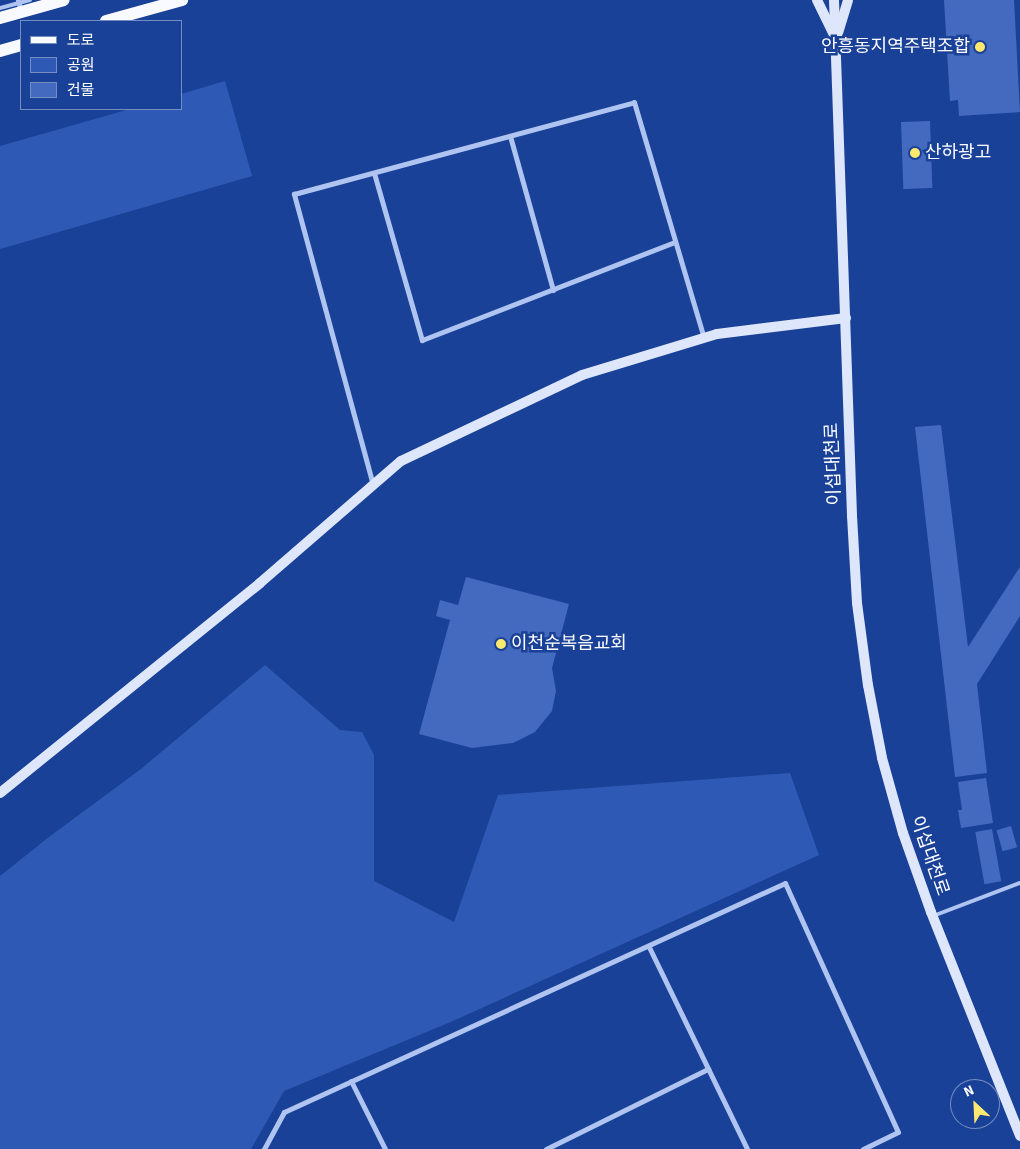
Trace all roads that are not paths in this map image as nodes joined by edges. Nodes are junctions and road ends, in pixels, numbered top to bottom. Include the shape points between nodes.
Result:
1 (30, 0) edge
2 (64, 0) edge
3 (182, 0) edge
4 (817, 0) edge
5 (834, 0) edge
6 (848, 0) edge
7 (19, 5) edge
8 (0, 8) edge
9 (0, 18) edge
10 (110, 20) edge
11 (836, 39) junction
12 (20, 45) edge
13 (0, 51) edge
14 (510, 136) junction
15 (374, 172) junction
16 (675, 242) junction
17 (553, 290) junction
18 (846, 318) junction
19 (704, 338) junction
20 (373, 486) junction
21 (0, 793) edge
22 (1020, 883) edge
23 (933, 916) junction
24 (649, 947) junction
25 (708, 1069) junction
26 (351, 1082) junction
27 (1020, 1136) edge
28 (264, 1149) edge
29 (385, 1149) edge
30 (546, 1149) edge
31 (747, 1149) edge
32 (863, 1149) edge

1 - 7 lane
2 - 7 main road
3 - 10 main road
4 - 11 street
5 - 11 street, 이섭대천로
6 - 11 street
7 - 8 lane
7 - 9 main road
11 - 18 street, 이섭대천로
12 - 13 main road
14 - 15 street
14 - 16 street via 634,102
14 - 17 street
15 - 17 street via 422,340
15 - 20 street via 294,194
16 - 17 street
16 - 19 street
18 - 19 street
18 - 23 street, 이섭대천로 via 857,603 868,686 882,758 903,833
19 - 20 street via 582,375 401,462
20 - 21 street via 260,583
22 - 23 lane, 이섭대천로
23 - 27 street, 이섭대천로
24 - 25 street
24 - 26 street
24 - 32 street via 785,883 898,1132
25 - 30 street
25 - 31 street
26 - 28 street via 284,1112
26 - 29 street

